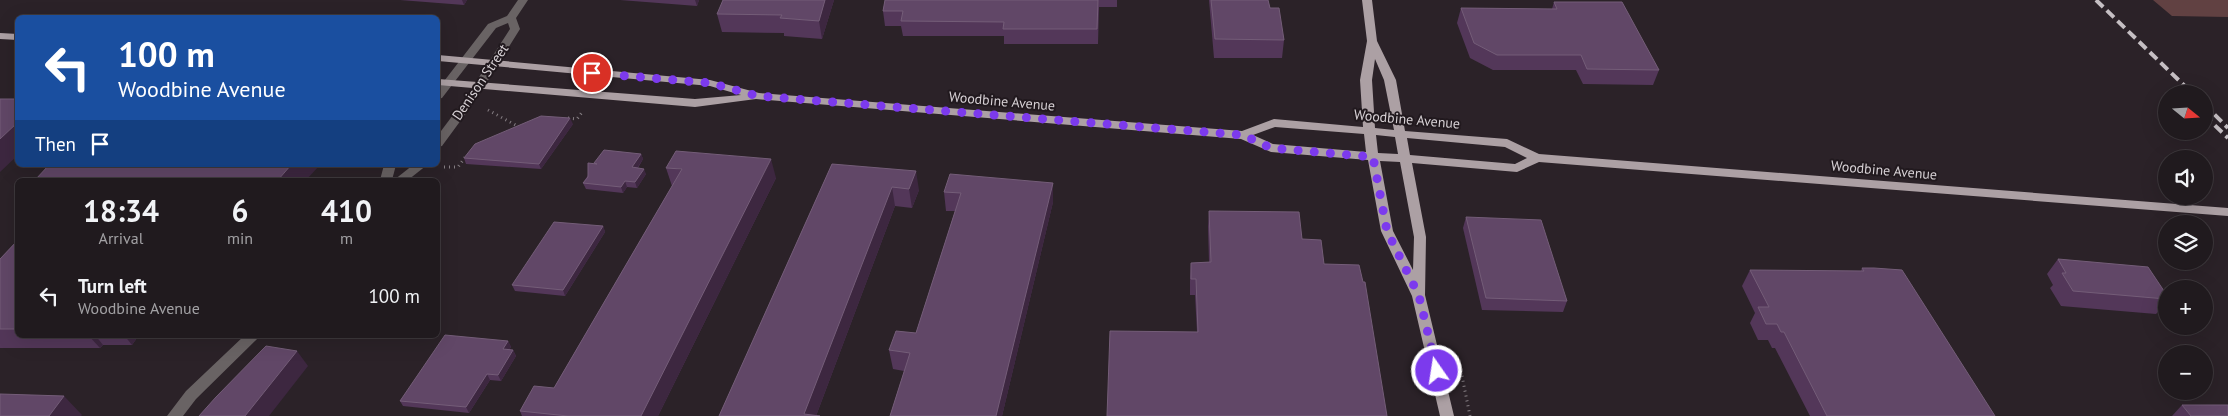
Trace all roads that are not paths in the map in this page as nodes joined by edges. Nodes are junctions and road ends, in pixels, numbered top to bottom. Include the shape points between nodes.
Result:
1 (523, 0) edge
2 (1367, 0) edge
3 (511, 18) junction
4 (0, 36) edge
5 (15, 37) edge
6 (1372, 40) junction
7 (440, 58) edge
8 (465, 61) junction
9 (492, 64) junction
10 (443, 82) edge
11 (479, 85) junction
12 (758, 96) junction
13 (1369, 131) junction
14 (1243, 135) junction
15 (1400, 135) junction
16 (440, 140) edge
17 (1373, 157) junction
18 (1537, 158) junction
19 (1404, 160) junction
20 (418, 167) edge
21 (403, 178) edge
22 (2228, 212) edge
23 (1419, 296) junction
24 (251, 338) edge
25 (174, 416) edge
26 (1447, 416) edge

1 - 3 street, Denison Street
2 - 6 main road
3 - 8 street, Denison Street via 492,26
3 - 9 street, Denison Street via 514,29
4 - 5 main road
6 - 13 main road via 1366,80
6 - 15 main road via 1390,80
7 - 8 main road, Woodbine Avenue
8 - 9 main road, Woodbine Avenue
8 - 10 street, Denison Street
9 - 11 street, Denison Street
9 - 12 main road, Woodbine Avenue via 710,83
10 - 11 main road, Woodbine Avenue
11 - 12 main road, Woodbine Avenue via 695,103
11 - 16 street, Denison Street
12 - 14 main road, Woodbine Avenue
13 - 14 main road, Woodbine Avenue via 1274,123
13 - 15 main road, Woodbine Avenue
13 - 17 main road
14 - 17 main road, Woodbine Avenue via 1271,148
15 - 18 main road, Woodbine Avenue via 1507,143
15 - 19 main road
17 - 19 main road, Woodbine Avenue
17 - 23 main road via 1387,231
18 - 19 main road, Woodbine Avenue via 1517,168
18 - 22 main road, Woodbine Avenue
19 - 23 main road via 1420,236
20 - 21 street
23 - 26 main road
24 - 25 street via 191,395

